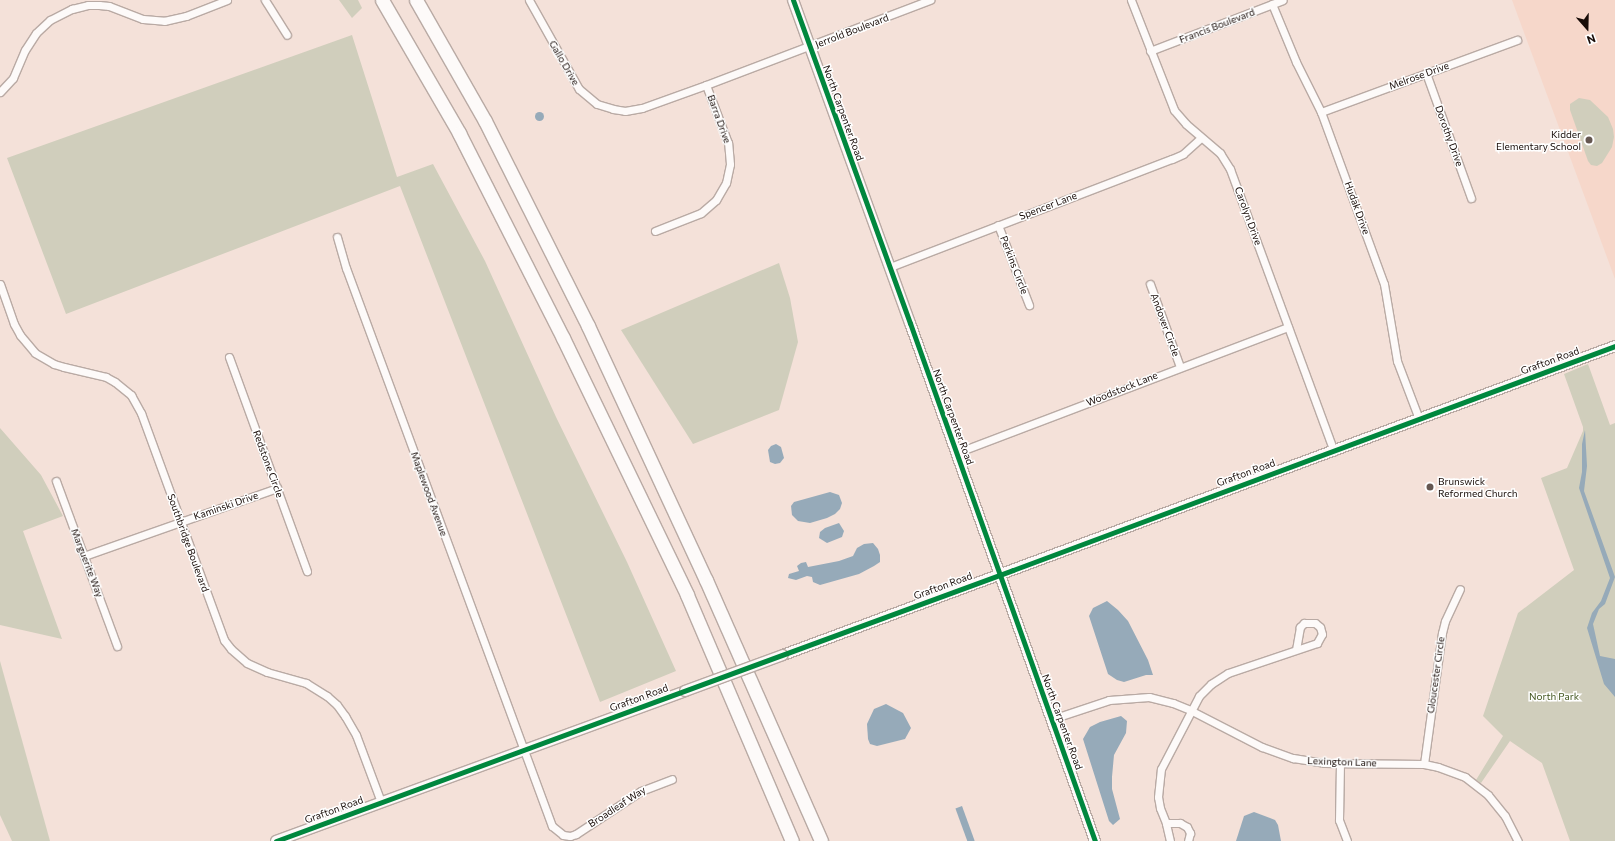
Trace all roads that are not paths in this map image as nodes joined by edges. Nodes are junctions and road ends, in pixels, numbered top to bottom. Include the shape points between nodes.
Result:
1 (227, 0) edge
2 (265, 0) edge
3 (382, 0) edge
4 (416, 0) edge
5 (529, 0) edge
6 (793, 0) edge
7 (930, 0) edge
8 (1131, 0) edge
9 (1283, 0) edge
10 (1272, 4) junction
11 (287, 35) dead end
12 (1517, 40) dead end
13 (810, 47) junction
14 (1150, 51) junction
15 (1426, 73) junction
16 (706, 85) junction
17 (0, 92) edge
18 (1321, 112) junction
19 (1201, 138) junction
20 (1471, 198) dead end
21 (998, 225) junction
22 (655, 231) dead end
23 (337, 238) dead end
24 (890, 267) junction
25 (0, 284) edge
26 (1150, 284) dead end
27 (1029, 305) dead end
28 (1288, 327) junction
29 (1615, 346) edge
30 (229, 357) dead end
31 (1180, 367) junction
32 (1419, 419) junction
33 (1334, 450) junction
34 (956, 453) junction
35 (56, 481) dead end
36 (277, 488) junction
37 (181, 522) junction
38 (84, 556) junction
39 (307, 571) dead end
40 (1000, 575) junction
41 (1460, 589) dead end
42 (118, 646) dead end
43 (1296, 649) dead end
44 (1190, 710) junction
45 (1052, 719) junction
46 (524, 750) junction
47 (1340, 763) junction
48 (1424, 764) junction
49 (672, 779) dead end
50 (381, 802) junction
51 (1166, 822) junction
52 (276, 841) edge
53 (792, 841) edge
54 (821, 841) edge
55 (1095, 841) edge
56 (1170, 841) edge
57 (1188, 841) edge
58 (1347, 841) edge
59 (1518, 841) edge

1 - 17 street via 186,16 164,21 143,19 99,5 72,9 50,20 36,33 25,50 13,78
2 - 11 street
3 - 53 highway via 459,133 563,338 687,595
4 - 54 highway via 485,121 598,347 697,559
5 - 16 street, Gallo Drive via 571,78 584,94 597,104 613,110 633,110
6 - 13 street, North Carpenter Road
7 - 13 street, Jerrold Boulevard
8 - 14 street, Carolyn Drive
9 - 10 street, Francis Boulevard
10 - 14 street, Francis Boulevard
10 - 18 street, Hudak Drive via 1296,62
12 - 15 street, Melrose Drive
13 - 16 street, Jerrold Boulevard
13 - 24 street, North Carpenter Road
14 - 19 street, Carolyn Drive via 1174,110
15 - 18 street, Melrose Drive
15 - 20 street, Dorothy Drive
16 - 22 street, Barra Drive via 728,143 730,164 726,183 716,200 701,213
18 - 32 street, Hudak Drive via 1384,284 1397,361
19 - 21 street, Spencer Lane via 1183,154 1172,159
19 - 28 street, Carolyn Drive via 1220,153 1230,169
21 - 24 street, Spencer Lane
21 - 27 street, Perkins Circle
23 - 46 street, Maplewood Avenue
24 - 34 street, North Carpenter Road
25 - 37 street, Southbridge Boulevard via 14,324 36,353 64,368 106,377 131,395 141,413
26 - 31 street, Andover Circle
28 - 31 street, Woodstock Lane
28 - 33 street, Carolyn Drive
29 - 32 street, Grafton Road
30 - 36 street, Redstone Circle
31 - 34 street, Woodstock Lane
32 - 33 street, Grafton Road
33 - 40 street, Grafton Road
34 - 40 street, North Carpenter Road
35 - 38 street, Marguerite Way
36 - 37 street, Kaminski Drive
36 - 39 street, Redstone Circle
37 - 38 street, Kaminski Drive
37 - 50 street, Southbridge Boulevard via 224,640 247,663 267,672 306,683 337,705 356,735
38 - 42 street, Marguerite Way
40 - 45 street, North Carpenter Road
40 - 46 street, Grafton Road, bridge
41 - 48 street, Gloucester Circle via 1442,633
43 - 44 street via 1218,679 1202,692
44 - 45 street, Lexington Lane via 1165,700 1132,697 1100,702
44 - 47 street, Lexington Lane via 1279,754 1307,761
44 - 51 street via 1159,775 1159,802
45 - 55 street, North Carpenter Road
46 - 49 street, Broadleaf Way via 552,826 566,836 579,833 644,789
46 - 50 street, Grafton Road
47 - 48 street, Lexington Lane
47 - 58 street via 1339,820
48 - 59 street, Lexington Lane via 1451,771 1477,785 1498,805
50 - 52 street, Grafton Road
51 - 56 street
51 - 57 street via 1180,823 1187,827 1190,833

